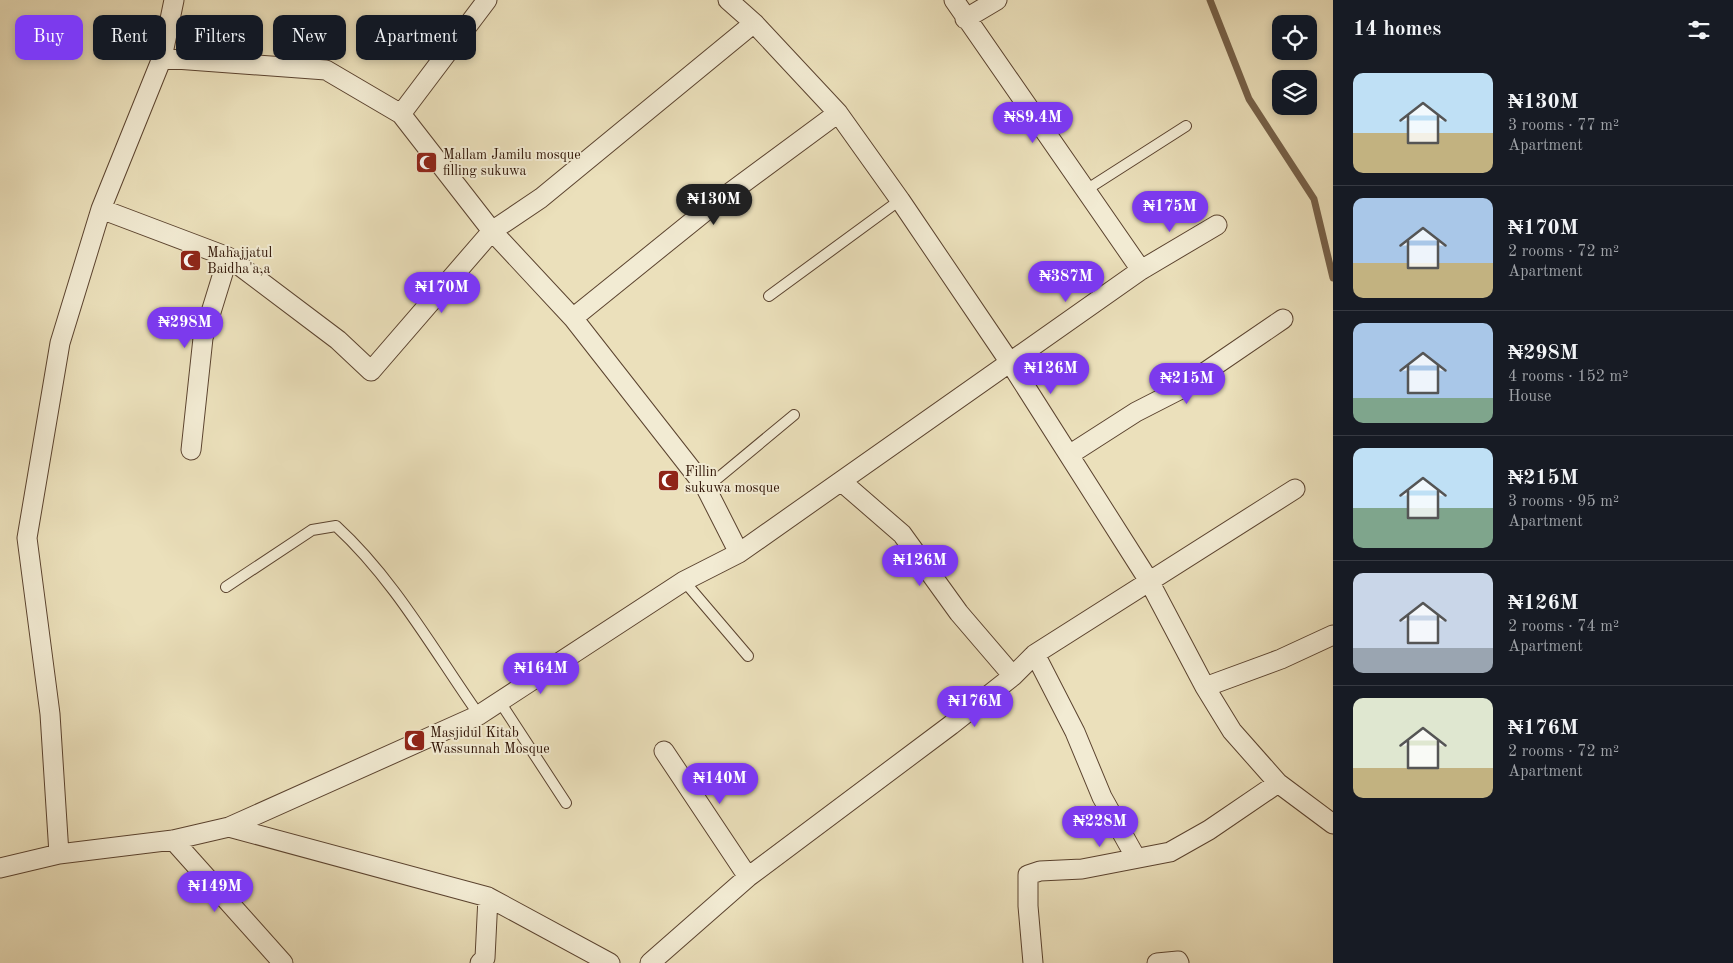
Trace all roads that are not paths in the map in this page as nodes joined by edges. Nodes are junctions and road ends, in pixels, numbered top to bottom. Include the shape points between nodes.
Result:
1 (174, 0) edge
2 (487, 0) edge
3 (728, 0) edge
4 (954, 0) edge
5 (996, 0) edge
6 (965, 19) junction
7 (754, 23) junction
8 (166, 39) edge
9 (166, 58) edge
10 (161, 60) edge
11 (838, 113) junction
12 (401, 114) junction
13 (1186, 126) dead end
14 (1086, 190) junction
15 (900, 200) junction
16 (101, 209) junction
17 (1217, 225) dead end
18 (492, 232) junction
19 (228, 257) junction
20 (1141, 270) junction
21 (769, 296) dead end
22 (573, 318) junction
23 (1283, 319) dead end
24 (1011, 364) junction
25 (794, 415) dead end
26 (191, 450) dead end
27 (1069, 455) junction
28 (842, 482) junction
29 (706, 488) junction
30 (1296, 489) dead end
31 (739, 553) junction
32 (684, 581) junction
33 (1149, 581) junction
34 (226, 587) dead end
35 (1333, 635) edge
36 (1035, 654) junction
37 (748, 656) dead end
38 (1013, 676) junction
39 (1205, 687) junction
40 (500, 702) junction
41 (479, 715) junction
42 (664, 751) dead end
43 (1278, 783) junction
44 (566, 803) dead end
45 (1333, 824) edge
46 (230, 827) junction
47 (173, 840) junction
48 (59, 854) junction
49 (1136, 858) junction
50 (0, 868) edge
51 (748, 877) junction
52 (488, 897) junction
53 (283, 963) edge
54 (480, 963) edge
55 (610, 963) edge
56 (650, 963) edge
57 (1033, 963) edge
58 (1156, 963) edge
59 (1179, 963) edge

1 - 8 street
2 - 12 street
3 - 7 street
4 - 6 street
5 - 6 street
6 - 14 street
7 - 11 street
7 - 18 street via 541,198
9 - 12 street via 326,70
10 - 16 street
11 - 15 street
11 - 22 street via 708,209
12 - 18 street
13 - 14 lane
14 - 20 street
15 - 21 lane
15 - 24 street
16 - 19 street
16 - 48 street via 60,343 27,538 50,714
17 - 20 street
18 - 19 street via 371,370 338,340
18 - 22 street
19 - 26 street via 203,338
20 - 24 street
22 - 29 street
23 - 27 street via 1179,390 1136,412
24 - 27 street
24 - 28 street
25 - 29 lane
27 - 33 street
28 - 31 street
28 - 38 street via 902,534 959,613
29 - 31 street
30 - 33 street
31 - 32 street
32 - 37 lane
32 - 40 street
33 - 36 street
33 - 39 street
34 - 41 lane via 312,530 336,526 384,578
35 - 39 street
36 - 38 street
36 - 49 street via 1075,732 1102,797
38 - 51 street
39 - 43 street via 1232,731
40 - 41 street
40 - 44 lane
41 - 46 street
42 - 51 street
43 - 45 street
43 - 49 street via 1170,852
46 - 47 street
46 - 52 street
47 - 48 street
47 - 53 street
48 - 50 street
49 - 57 street via 1028,875
51 - 56 street
52 - 54 street via 485,958
52 - 55 street
58 - 59 street

